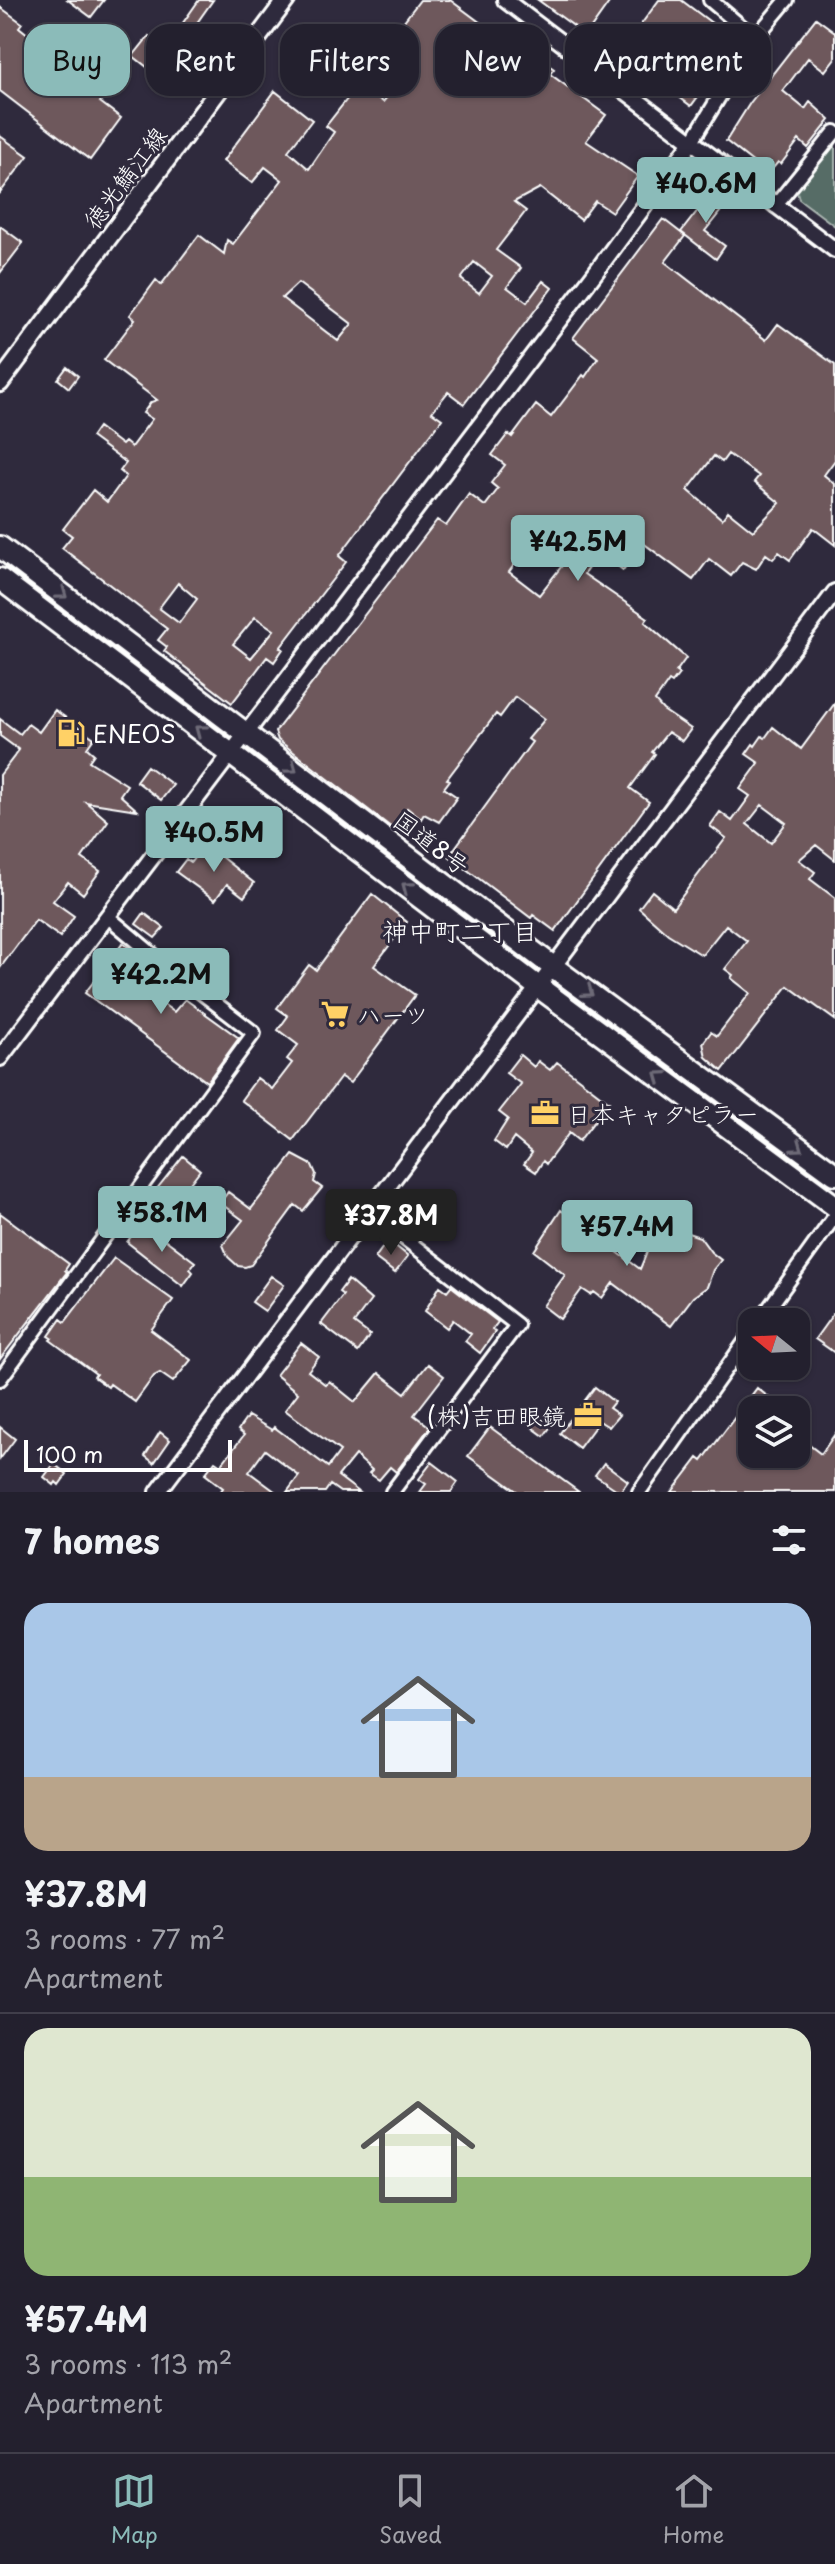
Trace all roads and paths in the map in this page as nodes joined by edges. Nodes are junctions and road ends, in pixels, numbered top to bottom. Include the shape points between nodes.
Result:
1 (286, 0) edge
2 (505, 0) edge
3 (710, 0) edge
4 (787, 0) edge
5 (738, 24) edge
6 (767, 24) edge
7 (720, 96) edge
8 (835, 132) edge
9 (691, 143) junction
10 (775, 206) junction
11 (835, 250) edge
12 (0, 383) edge
13 (0, 547) edge
14 (0, 579) edge
15 (835, 592) edge
16 (246, 734) junction
17 (231, 754) junction
18 (107, 916) junction
19 (552, 966) junction
20 (537, 986) junction
21 (0, 1058) edge
22 (835, 1174) edge
23 (835, 1206) edge
24 (370, 1212) junction
25 (835, 1216) edge
26 (769, 1308) edge
27 (738, 1352) edge
28 (0, 1379) edge
29 (158, 1492) edge
30 (392, 1492) edge
31 (639, 1492) edge

1 - 12 main road, 徳光鯖江線
2 - 9 street
3 - 5 street
4 - 6 street
7 - 9 street
8 - 10 street
9 - 10 street
9 - 16 street
10 - 11 street
13 -> 16 highway, 国道8号
17 -> 14 highway
15 - 19 street
16 - 17 street
16 -> 19 highway, 国道8号
17 - 18 street
20 -> 17 highway
18 - 21 street
18 - 28 street via 254,1033
19 - 20 street
19 -> 22 highway, 国道8号
23 -> 20 highway
20 - 24 street
24 - 29 street
24 - 30 street via 517,1325
25 - 26 street
27 - 31 street

